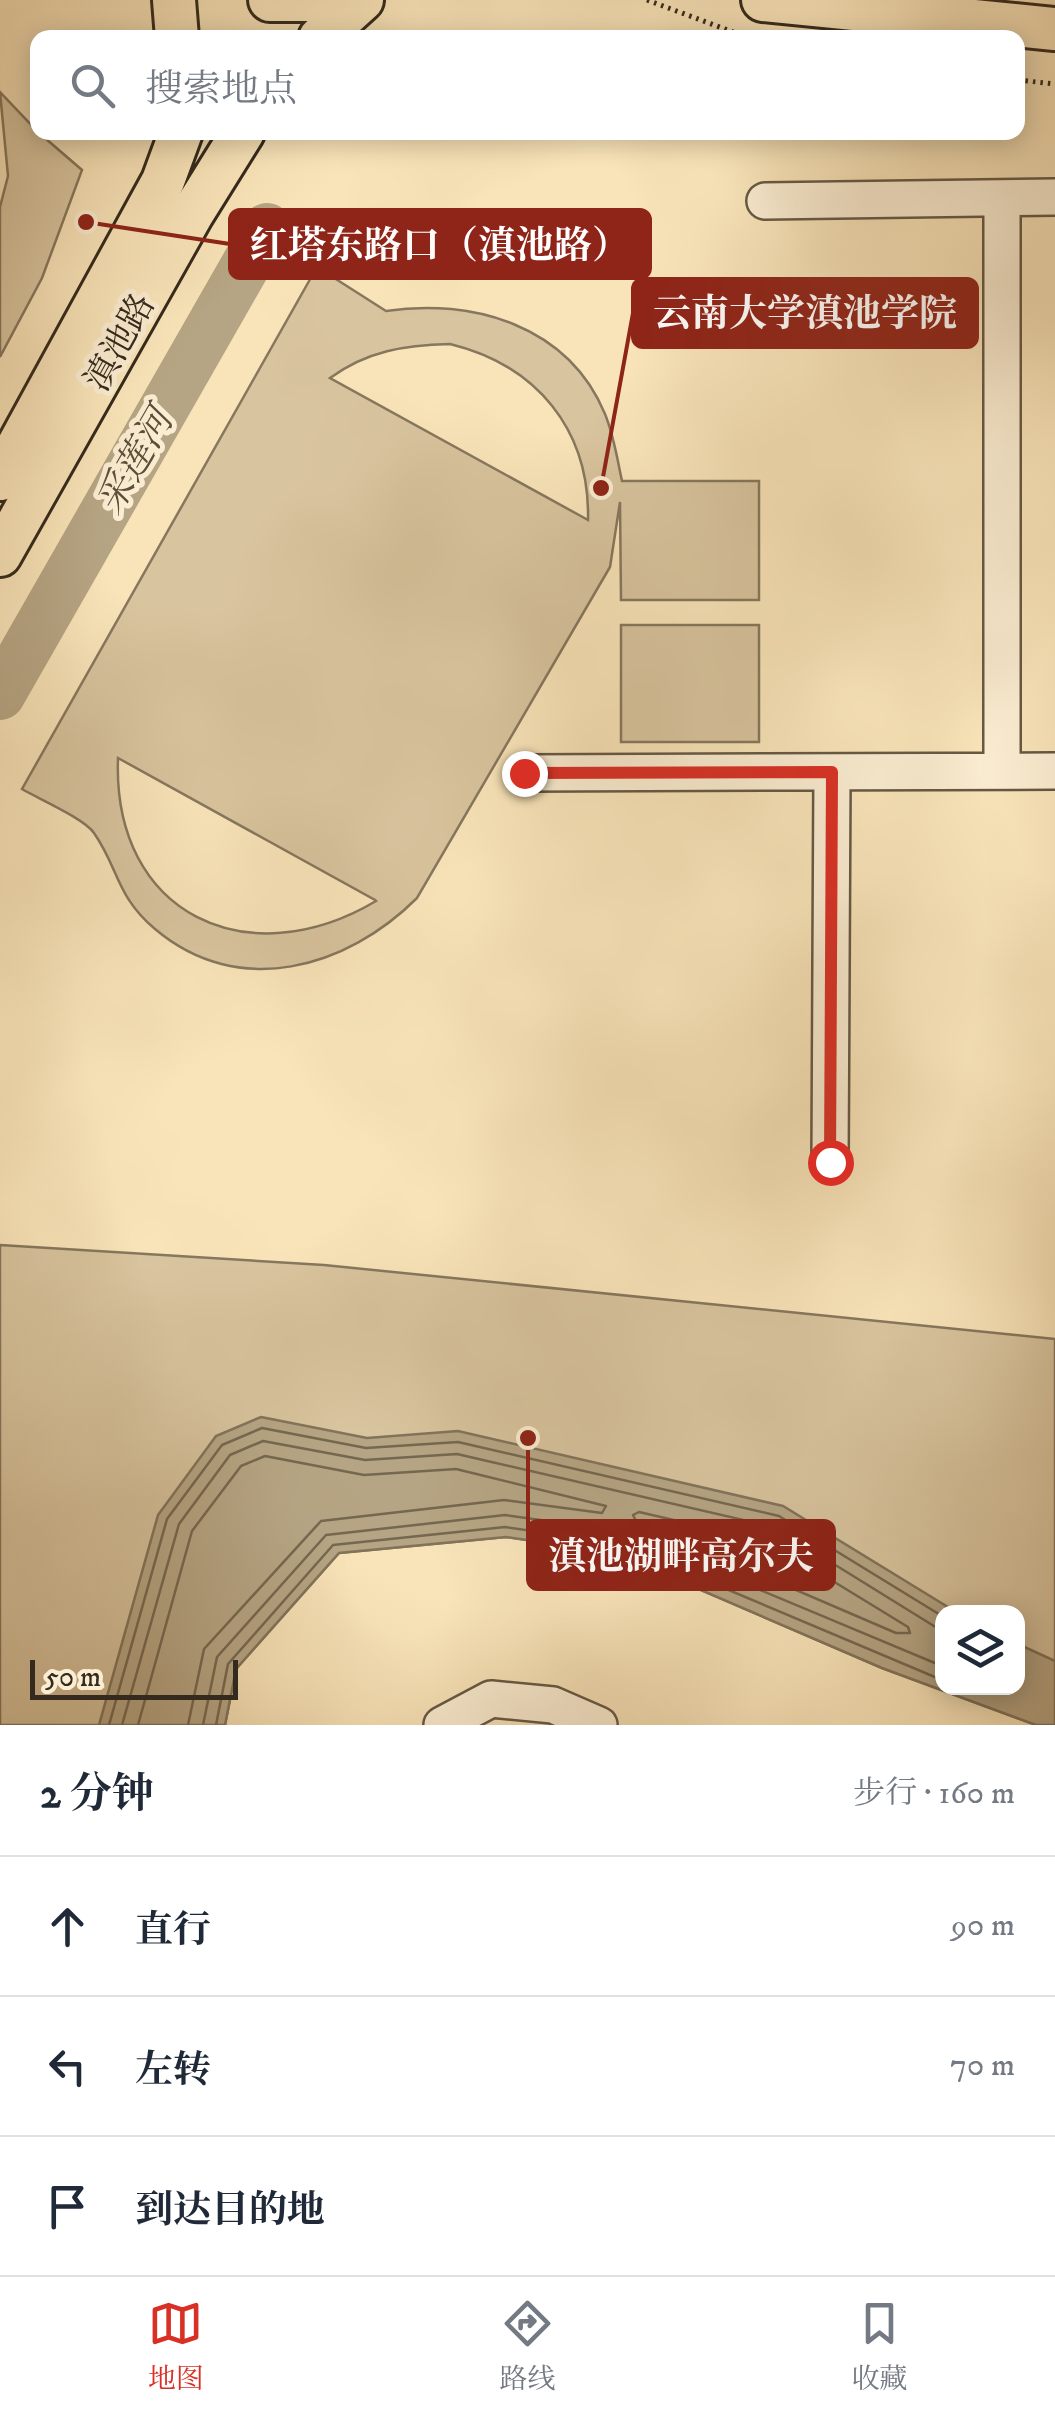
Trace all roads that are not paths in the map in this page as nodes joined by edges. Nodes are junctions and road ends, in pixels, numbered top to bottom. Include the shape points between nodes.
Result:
1 (152, 0) edge
2 (174, 0) edge
3 (270, 0) edge
4 (331, 0) edge
5 (362, 0) edge
6 (763, 0) edge
7 (1055, 28) edge
8 (171, 30) edge
9 (176, 30) edge
10 (329, 30) edge
11 (178, 140) edge
12 (237, 140) edge
13 (1055, 197) edge
14 (1002, 199) junction
15 (766, 201) dead end
16 (0, 479) edge
17 (0, 555) edge
18 (1002, 771) junction
19 (1055, 771) edge
20 (832, 772) junction
21 (524, 773) dead end
22 (830, 1162) dead end
23 (442, 1725) edge
24 (598, 1725) edge

1 - 8 street
2 - 9 main road
3 - 4 main road
5 - 10 main road
6 - 7 main road
11 - 16 main road, 滇池路 via 163,181
12 - 17 main road, 滇池路
13 - 14 street
14 - 15 street
14 - 18 street
18 - 19 street
18 - 20 street
20 - 21 street
20 - 22 street
23 - 24 street via 491,1699 553,1705

